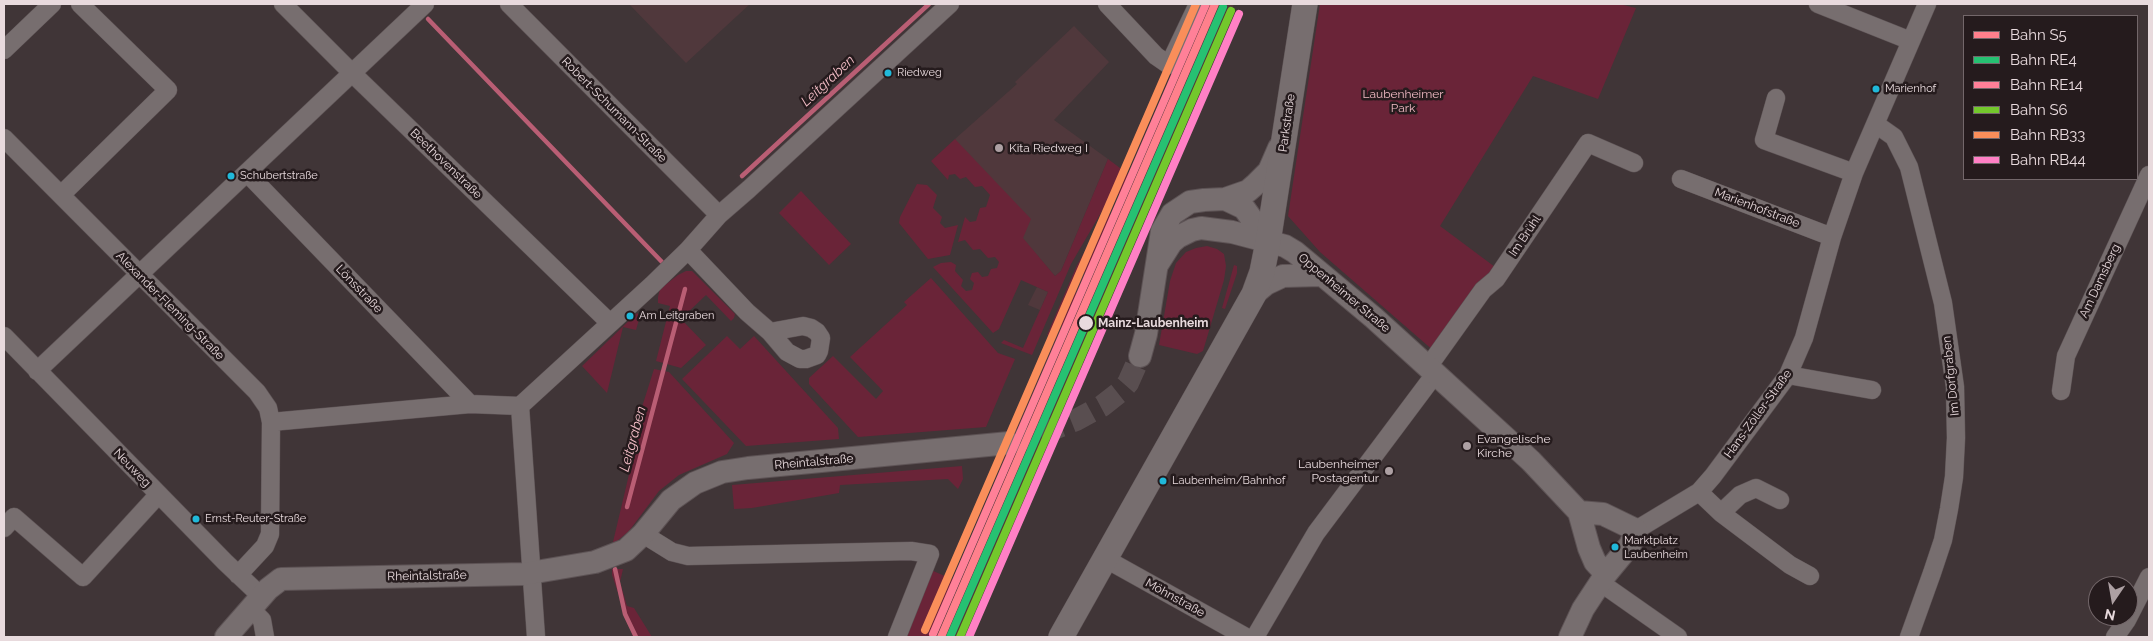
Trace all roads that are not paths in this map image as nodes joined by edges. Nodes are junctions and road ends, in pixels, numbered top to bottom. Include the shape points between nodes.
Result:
1 (52, 4) edge
2 (80, 4) edge
3 (283, 4) edge
4 (425, 4) edge
5 (509, 4) edge
6 (950, 4) edge
7 (1107, 4) edge
8 (1198, 4) edge
9 (1305, 4) edge
10 (1818, 4) edge
11 (1927, 4) edge
12 (1910, 42) junction
13 (4, 50) edge
14 (351, 72) junction
15 (1776, 98) dead end
16 (1877, 125) junction
17 (1286, 130) junction
18 (4, 138) edge
19 (1634, 162) dead end
20 (1854, 173) junction
21 (248, 174) junction
22 (2149, 175) edge
23 (1681, 179) dead end
24 (61, 195) junction
25 (1225, 199) junction
26 (719, 215) junction
27 (1832, 237) junction
28 (1268, 242) junction
29 (688, 250) junction
30 (1157, 265) junction
31 (139, 275) junction
32 (1322, 275) junction
33 (1254, 294) junction
34 (610, 323) junction
35 (770, 332) dead end
36 (4, 336) edge
37 (1140, 356) tunnel mouth
38 (1432, 370) junction
39 (37, 372) junction
40 (1788, 374) junction
41 (1872, 390) dead end
42 (2060, 391) dead end
43 (470, 404) junction
44 (520, 406) junction
45 (271, 422) junction
46 (1008, 443) tunnel mouth
47 (1698, 492) junction
48 (158, 494) junction
49 (1780, 500) dead end
50 (1580, 512) junction
51 (1722, 513) junction
52 (4, 528) edge
53 (1636, 530) junction
54 (643, 534) junction
55 (1104, 558) junction
56 (532, 573) junction
57 (238, 575) junction
58 (1810, 576) dead end
59 (2149, 577) edge
60 (1603, 579) junction
61 (256, 603) junction
62 (226, 637) edge
63 (265, 637) edge
64 (536, 637) edge
65 (897, 637) edge
66 (1062, 637) edge
67 (1246, 637) edge
68 (1255, 637) edge
69 (1570, 637) edge
70 (1678, 637) edge
71 (1909, 637) edge
72 (2115, 637) edge

1 - 13 street
2 - 24 street via 168,90
3 - 14 street, Beethovenstraße
4 - 14 street
5 - 26 street, Robert-Schumann-Straße
6 - 26 street
7 - 8 street via 1156,56 1169,65
9 - 17 main road, Parkstraße
10 - 12 street
11 - 12 street, Hans-Zöller-Straße
12 - 16 street, Hans-Zöller-Straße
14 - 21 street
14 - 34 street, Beethovenstraße
15 - 20 street via 1764,140
16 - 20 street, Hans-Zöller-Straße
16 - 71 street, Im Dorfgraben via 1894,137 1908,167 1943,303 1955,387 1956,438 1949,510 1935,565
17 - 25 street via 1269,171 1248,191
17 - 28 main road, Parkstraße
18 - 24 street, Alexander-Fleming-Straße
19 - 38 street, Im Brühl via 1588,142 1496,279 1482,290
20 - 27 street, Hans-Zöller-Straße
21 - 31 street
21 - 43 street, Lönsstraße
22 - 42 street, Am Damsberg via 2066,356
23 - 27 street, Marienhofstraße
24 - 31 street, Alexander-Fleming-Straße
25 - 28 street via 1244,208
25 - 30 street via 1190,202 1172,214 1162,231
26 - 29 street
27 - 40 street, Hans-Zöller-Straße via 1804,338
28 - 30 street via 1214,229 1192,230 1171,243
28 - 32 street, Oppenheimer Straße via 1295,252
28 - 33 main road
29 - 34 street
29 - 35 street
30 - 37 street
31 - 39 street
31 - 45 street, Alexander-Fleming-Straße via 257,392 268,408
32 - 33 street via 1283,276
32 - 38 street, Oppenheimer Straße
33 - 55 main road
34 - 44 street
36 - 39 street, Neuweg
38 - 50 street, Oppenheimer Straße
38 - 68 street via 1311,541
39 - 48 street, Neuweg
40 - 41 street
40 - 47 street, Hans-Zöller-Straße
43 - 44 street
43 - 45 street
44 - 56 street
45 - 57 street, Alexander-Fleming-Straße via 268,541
46 - 54 street, Rheintalstraße via 722,472 695,483 671,500
47 - 51 street
47 - 53 street, Hans-Zöller-Straße
48 - 52 street via 82,577 14,517
48 - 57 street, Neuweg
49 - 51 street via 1756,488 1740,495
50 - 53 street via 1604,514
50 - 60 street via 1589,548
51 - 58 street via 1790,565
53 - 60 street via 1630,544
54 - 56 street, Rheintalstraße via 626,550 609,558
54 - 65 street via 672,552 688,556 902,551 930,554
55 - 66 main road
55 - 67 street, Möhnstraße
56 - 61 street, Rheintalstraße via 289,578 276,582
56 - 64 street
57 - 61 street, Neuweg
59 - 72 street
60 - 69 street via 1583,609
60 - 70 street
61 - 62 street, Rheintalstraße
61 - 63 street

